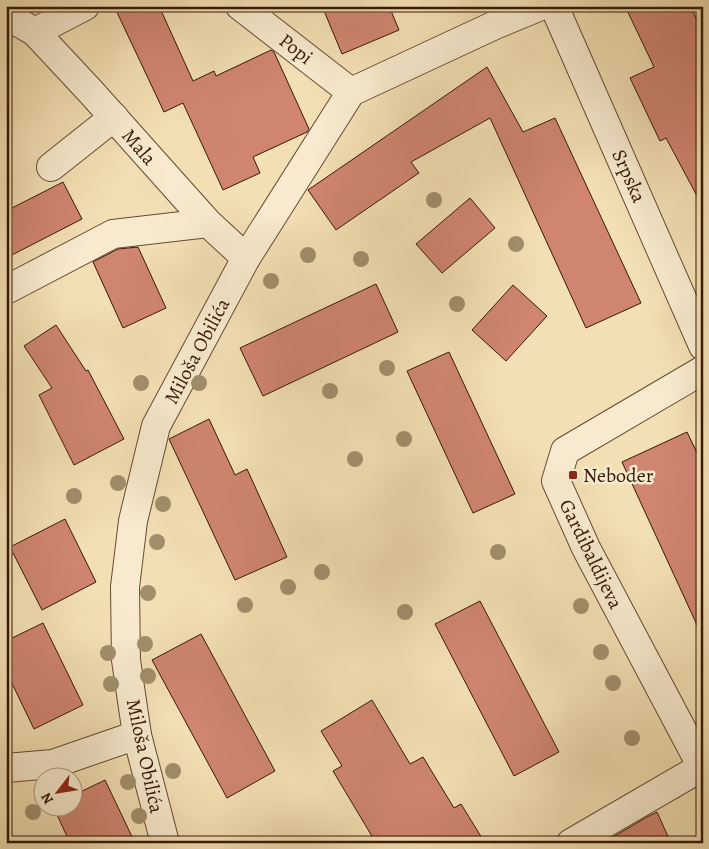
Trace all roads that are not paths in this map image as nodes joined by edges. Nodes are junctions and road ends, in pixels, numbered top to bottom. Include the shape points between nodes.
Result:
1 (85, 6) edge
2 (240, 6) edge
3 (540, 6) edge
4 (554, 6) edge
5 (6, 15) edge
6 (35, 32) junction
7 (351, 92) junction
8 (114, 117) junction
9 (51, 167) dead end
10 (208, 223) junction
11 (246, 258) junction
12 (6, 290) edge
13 (703, 346) edge
14 (703, 370) edge
15 (137, 735) junction
16 (6, 768) edge
17 (702, 768) edge
18 (165, 843) edge
19 (571, 843) edge

1 - 6 street
2 - 7 street, Popi
3 - 7 street
4 - 13 street, Srpska
5 - 6 street, Mala
6 - 8 street, Mala
7 - 11 street, Miloša Obilića
8 - 9 street
8 - 10 street, Mala
10 - 11 street, Mala
10 - 12 street via 114,234
11 - 15 street, Miloša Obilića via 156,426 133,521 125,587 126,660
14 - 17 street, Gardibaldijeva via 565,451 556,480 586,548
15 - 16 street via 53,764
15 - 18 street, Miloša Obilića
17 - 19 street

